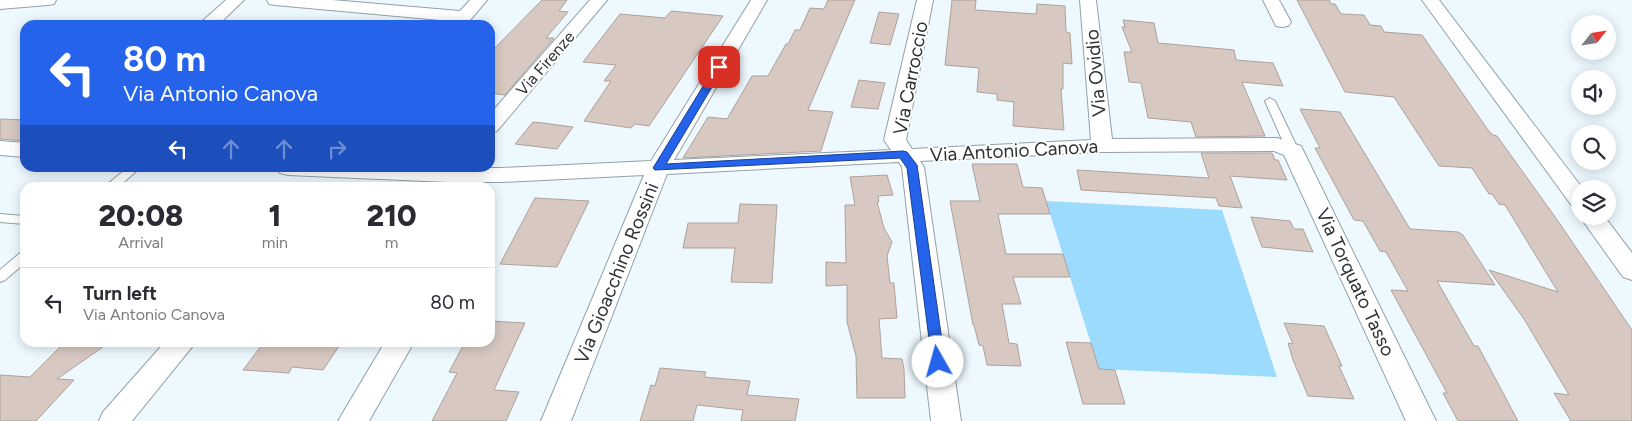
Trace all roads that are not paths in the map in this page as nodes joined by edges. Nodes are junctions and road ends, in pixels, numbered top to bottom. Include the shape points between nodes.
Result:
1 (48, 0) edge
2 (236, 0) edge
3 (285, 0) edge
4 (479, 0) edge
5 (599, 0) edge
6 (759, 0) edge
7 (925, 0) edge
8 (1088, 0) edge
9 (1271, 0) edge
10 (1430, 0) edge
11 (0, 4) edge
12 (213, 20) edge
13 (453, 20) edge
14 (462, 20) edge
15 (1282, 22) dead end
16 (1270, 102) dead end
17 (495, 121) edge
18 (1102, 146) junction
19 (0, 148) edge
20 (1289, 149) junction
21 (20, 150) edge
22 (903, 155) junction
23 (658, 168) junction
24 (129, 172) edge
25 (330, 172) edge
26 (455, 172) edge
27 (116, 182) edge
28 (322, 182) edge
29 (487, 182) edge
30 (496, 185) edge
31 (1571, 189) edge
32 (0, 218) edge
33 (20, 220) edge
34 (1598, 225) edge
35 (20, 260) edge
36 (1632, 271) edge
37 (0, 277) edge
38 (178, 347) edge
39 (397, 347) edge
40 (114, 421) edge
41 (353, 421) edge
42 (556, 421) edge
43 (946, 421) edge
44 (1421, 421) edge

1 - 11 street
2 - 12 street
3 - 13 street
4 - 14 street
5 - 17 street, Via Firenze
6 - 23 street, Via Gioacchino Rossini
7 - 22 street, Via Carroccio via 895,140
8 - 18 street, Via Ovidio
9 - 15 street
10 - 31 street
16 - 20 lane
18 - 20 street, Via Antonio Canova via 1264,142
18 - 22 street, Via Antonio Canova
19 - 21 street
20 - 44 street, Via Torquato Tasso
22 - 23 street, Via Antonio Canova
22 - 43 street, Via Carroccio via 913,167
23 - 30 street, Via Antonio Canova
23 - 42 street, Via Gioacchino Rossini
24 - 27 lane
25 - 28 street
26 - 29 street, Via Antonio Canova
32 - 33 lane
34 - 36 street
35 - 37 lane
38 - 40 street
39 - 41 street

